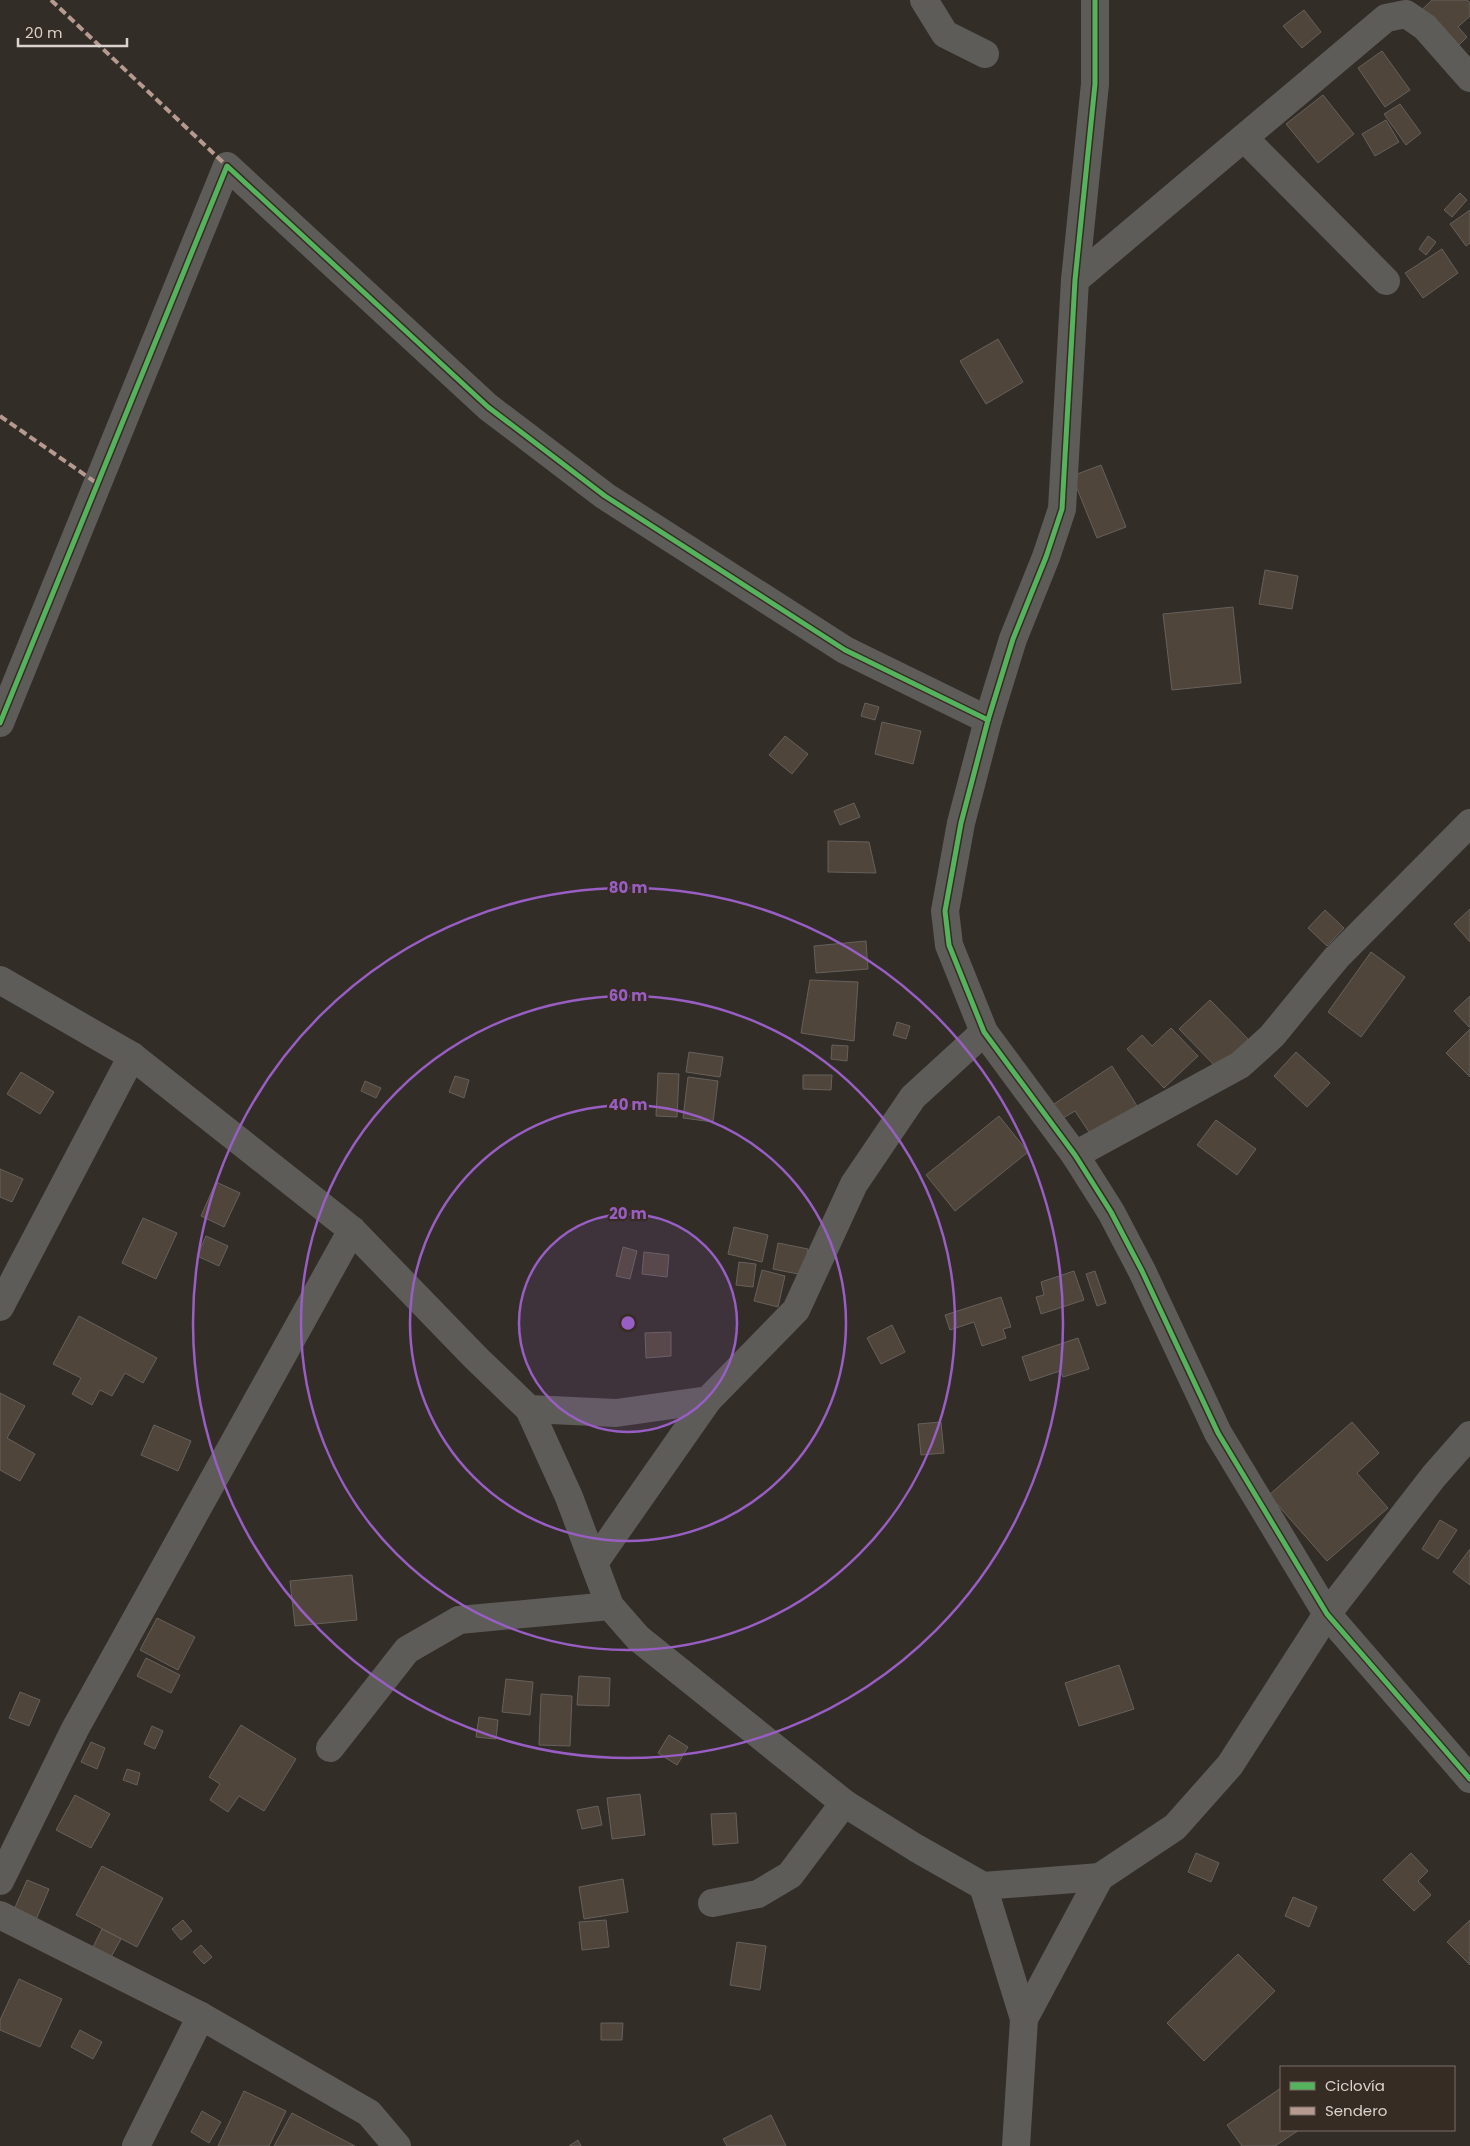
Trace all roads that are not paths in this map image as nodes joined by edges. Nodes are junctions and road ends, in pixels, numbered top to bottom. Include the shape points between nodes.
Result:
1 (924, 0) edge
2 (1095, 0) edge
3 (985, 54) dead end
4 (1470, 78) edge
5 (1244, 138) junction
6 (1075, 280) junction
7 (1386, 281) dead end
8 (988, 720) junction
9 (0, 722) edge
10 (1470, 823) edge
11 (0, 980) edge
12 (984, 1032) junction
13 (132, 1056) junction
14 (1075, 1155) junction
15 (352, 1230) junction
16 (0, 1307) edge
17 (708, 1400) junction
18 (530, 1409) junction
19 (1470, 1435) edge
20 (594, 1563) junction
21 (610, 1606) junction
22 (1327, 1614) junction
23 (330, 1748) dead end
24 (1470, 1779) edge
25 (844, 1803) junction
26 (1100, 1877) junction
27 (0, 1881) edge
28 (983, 1886) junction
29 (712, 1903) dead end
30 (0, 1915) edge
31 (201, 2016) junction
32 (1024, 2019) junction
33 (136, 2146) edge
34 (397, 2146) edge
35 (1016, 2146) edge

1 - 3 street via 945,34
2 - 6 street via 1095,84
4 - 5 street via 1425,27 1406,14 1386,18
5 - 6 street
5 - 7 street
6 - 8 street via 1062,509 1013,639
8 - 9 street via 845,650 606,496 488,407 228,166
8 - 12 street via 961,823 945,911 948,945
10 - 14 street via 1336,958 1272,1036 1240,1065
11 - 13 street
12 - 14 street
12 - 17 street via 913,1097 854,1184 796,1310
13 - 15 street
13 - 16 street
14 - 22 street via 1111,1212 1142,1271 1218,1433
15 - 18 street
15 - 27 street via 76,1730
17 - 18 street via 616,1413
17 - 20 street
18 - 20 street
19 - 22 street via 1434,1476
20 - 21 street
21 - 23 street via 458,1620 407,1650
21 - 25 street via 638,1638
22 - 24 street
22 - 26 street via 1230,1765 1176,1827
25 - 28 street
25 - 29 street via 790,1875 758,1894
26 - 28 street
26 - 32 street
28 - 32 street
30 - 31 street
31 - 33 street
31 - 34 street via 370,2112
32 - 35 street

